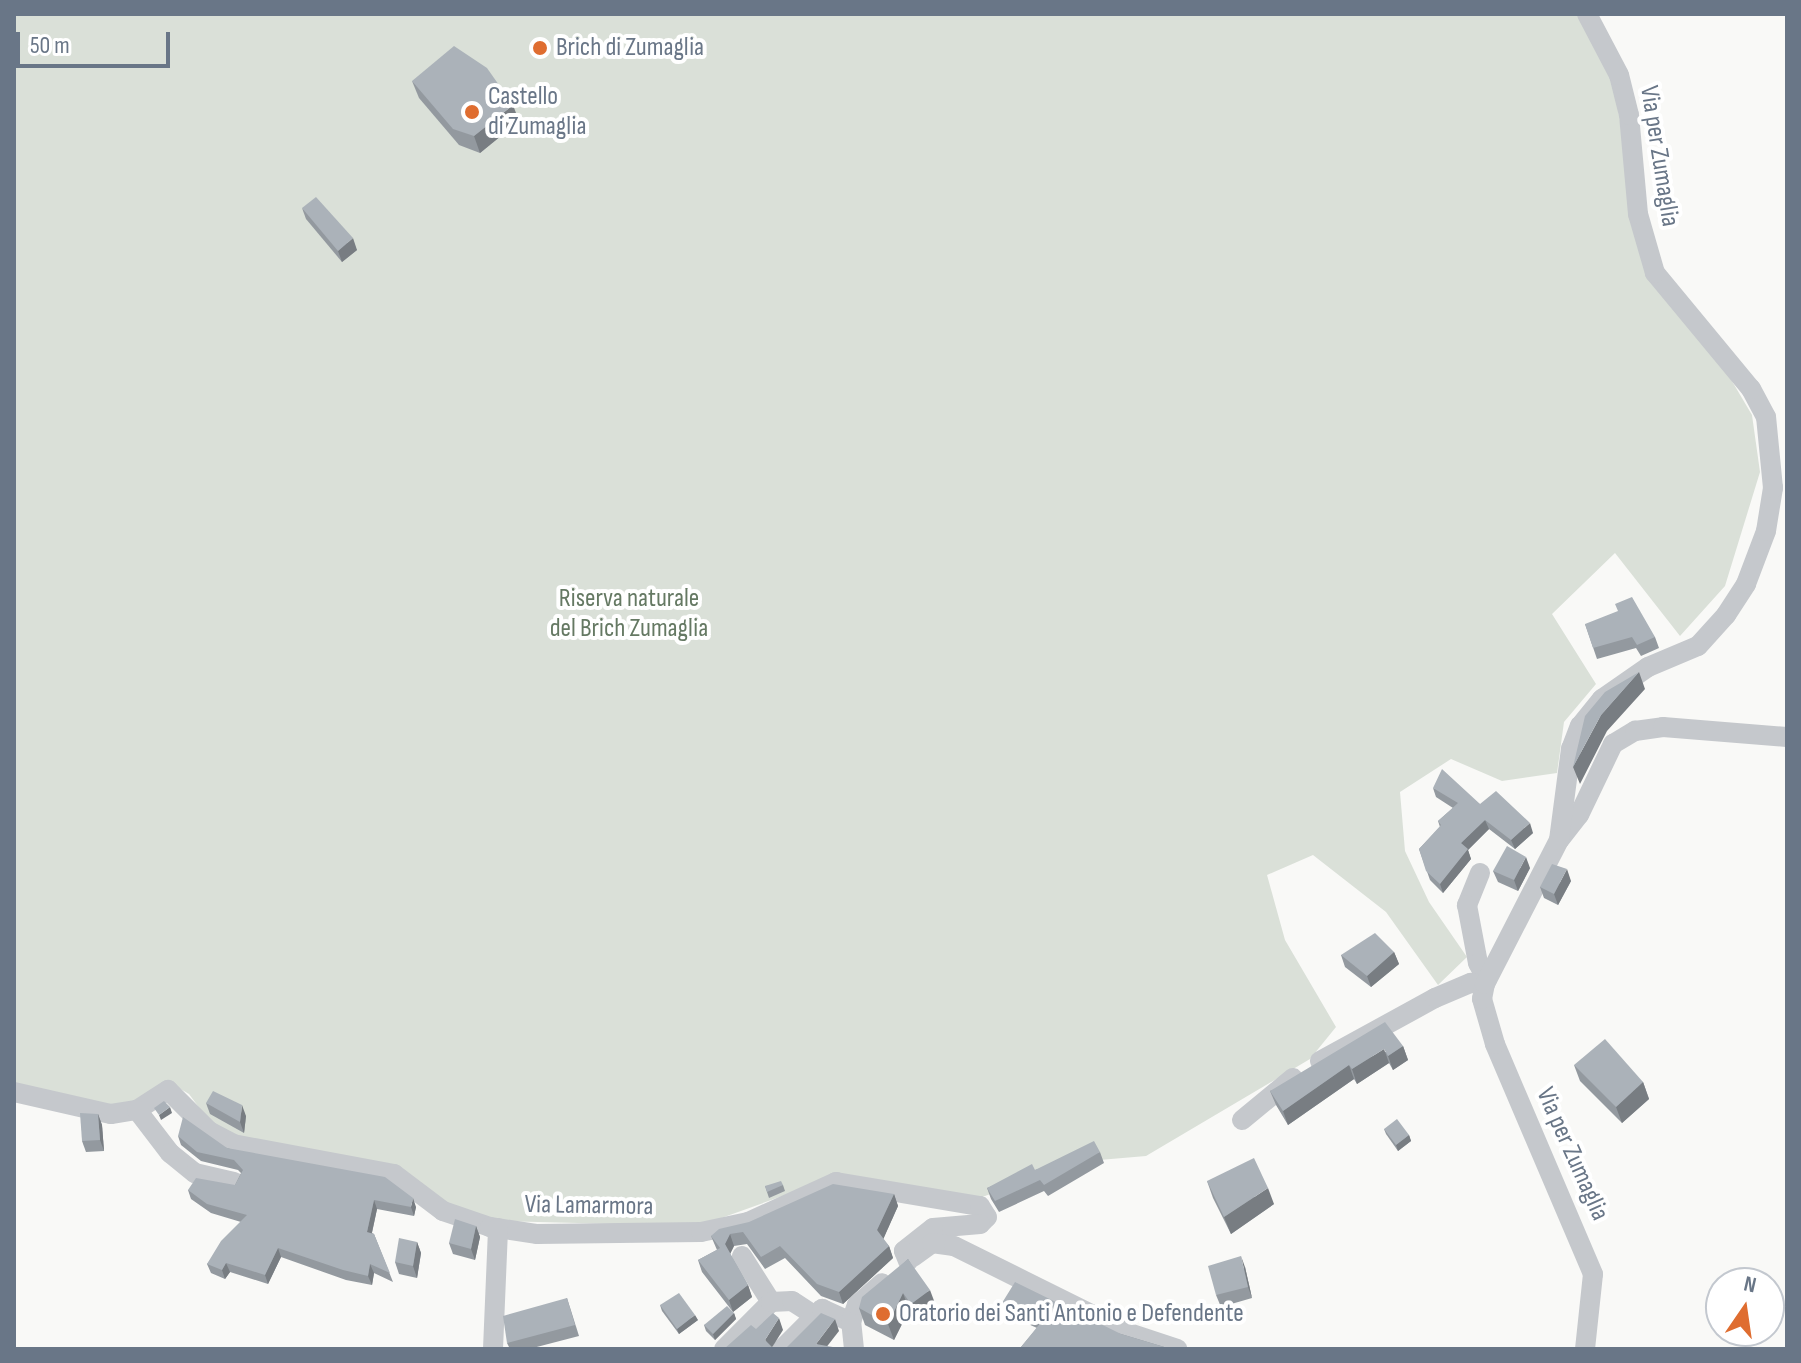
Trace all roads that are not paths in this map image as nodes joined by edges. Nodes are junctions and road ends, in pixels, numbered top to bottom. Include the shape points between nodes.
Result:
1 (1587, 14) edge
2 (1787, 737) edge
3 (1558, 842) junction
4 (1480, 873) dead end
5 (1486, 982) junction
6 (14, 1092) edge
7 (137, 1110) junction
8 (1242, 1120) dead end
9 (234, 1182) edge
10 (498, 1228) junction
11 (742, 1256) dead end
12 (908, 1261) junction
13 (771, 1302) junction
14 (815, 1316) junction
15 (851, 1322) junction
16 (493, 1349) edge
17 (724, 1349) edge
18 (782, 1349) edge
19 (854, 1349) edge
20 (1177, 1349) edge
21 (1585, 1349) edge

1 - 3 street, Via per Zumaglia via 1619,75 1629,115 1638,214 1655,273 1751,389 1766,417 1773,488 1756,557 1726,615 1698,646 1648,667 1602,699 1580,726 1571,749
2 - 3 street via 1663,727 1635,731 1613,744 1579,815
3 - 5 street, Via per Zumaglia
4 - 5 street via 1467,905
5 - 8 street via 1435,998 1357,1039 1273,1089
5 - 21 street, Via per Zumaglia via 1482,999 1495,1044 1593,1274
6 - 7 street, Via Lamarmora via 111,1114
7 - 9 street via 170,1153 195,1173
7 - 10 street, Via Lamarmora via 168,1090 209,1131 233,1144 394,1174 443,1211
10 - 12 street, Via Lamarmora via 537,1234 701,1232 748,1222 836,1182 980,1206 987,1217 980,1224 933,1228 904,1251
10 - 16 street
11 - 13 street
12 - 15 street via 857,1305
12 - 20 street via 932,1243 954,1246 1129,1333
13 - 14 street via 792,1301
13 - 17 street
14 - 15 street via 822,1309
14 - 18 street
15 - 19 street

